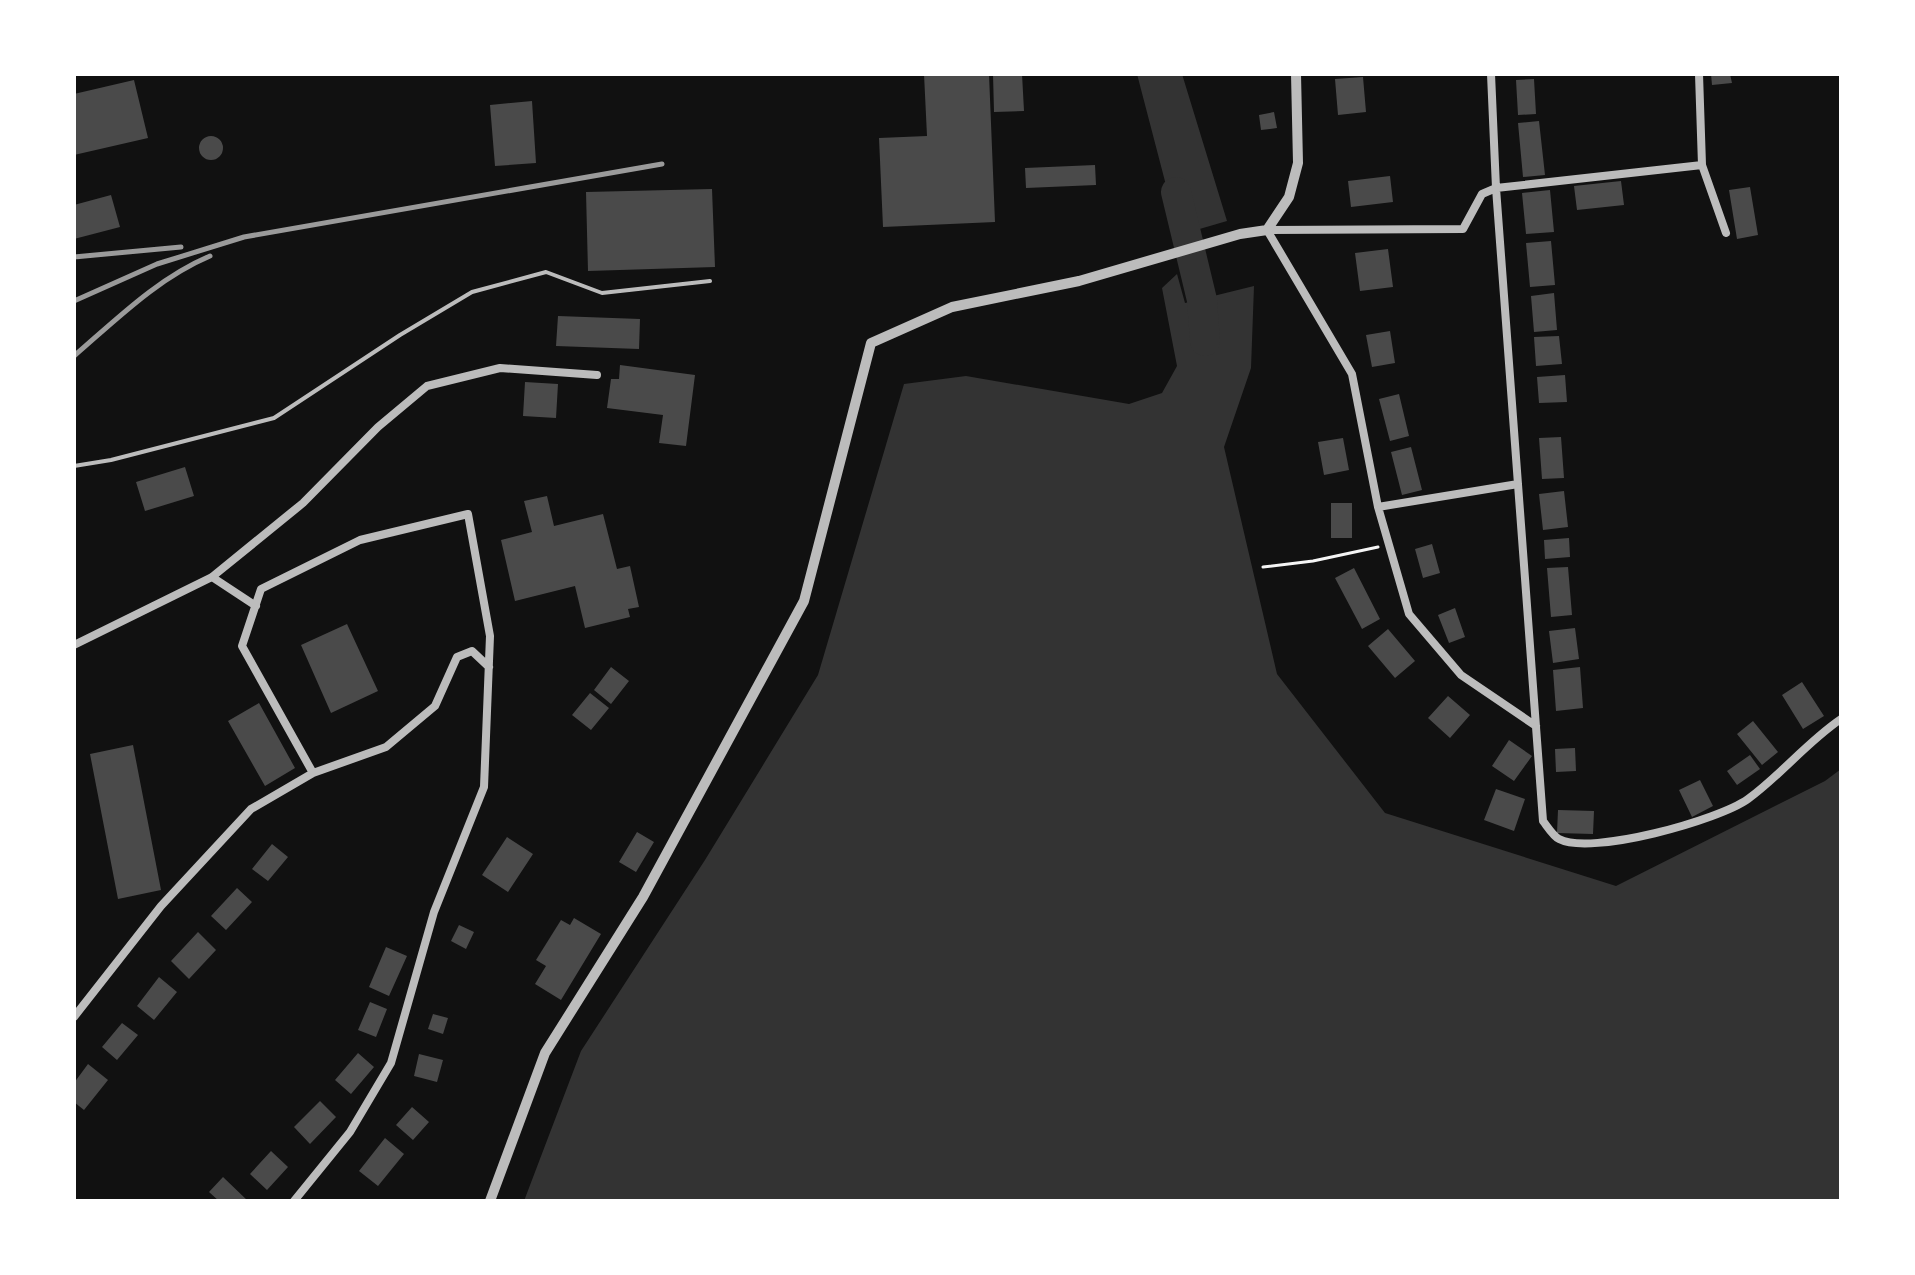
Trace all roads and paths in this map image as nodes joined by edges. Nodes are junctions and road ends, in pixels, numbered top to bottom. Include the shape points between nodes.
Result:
1 (1296, 74) edge
2 (1491, 74) edge
3 (1699, 74) edge
4 (1702, 165) junction
5 (1496, 188) junction
6 (1267, 230) junction
7 (1726, 233) dead end
8 (710, 281) dead end
9 (597, 375) dead end
10 (74, 466) edge
11 (1518, 484) junction
12 (1378, 507) junction
13 (1389, 545) junction
14 (1263, 567) dead end
15 (212, 577) junction
16 (256, 606) junction
17 (74, 645) edge
18 (489, 667) junction
19 (1841, 719) edge
20 (1536, 726) junction
21 (313, 773) junction
22 (74, 1017) edge
23 (294, 1201) edge
24 (490, 1201) edge

1 - 6 street via 1298,163 1289,197
2 - 5 street
3 - 4 street
4 - 5 street
4 - 7 street
5 - 6 street via 1482,194 1463,229
5 - 11 street
6 - 12 street via 1352,374
6 - 24 street via 1079,281 952,307 871,343 804,601 643,897 545,1053
8 - 10 lane via 602,293 546,272 472,292 274,418
9 - 15 street via 500,368 427,386 303,503
11 - 12 street
11 - 20 street
12 - 13 street
13 - 14 path
13 - 20 street via 1409,614 1461,675
15 - 16 street
15 - 17 street
16 - 18 street via 261,589 360,540 468,514 490,636
16 - 21 street via 242,646
18 - 21 street via 472,651 457,657 435,706 386,747
18 - 23 street via 484,787 434,912 391,1063 350,1132
19 - 20 street via 1746,801 1678,828 1619,842 1578,844 1557,839 1543,821
21 - 22 street via 251,809 161,906

